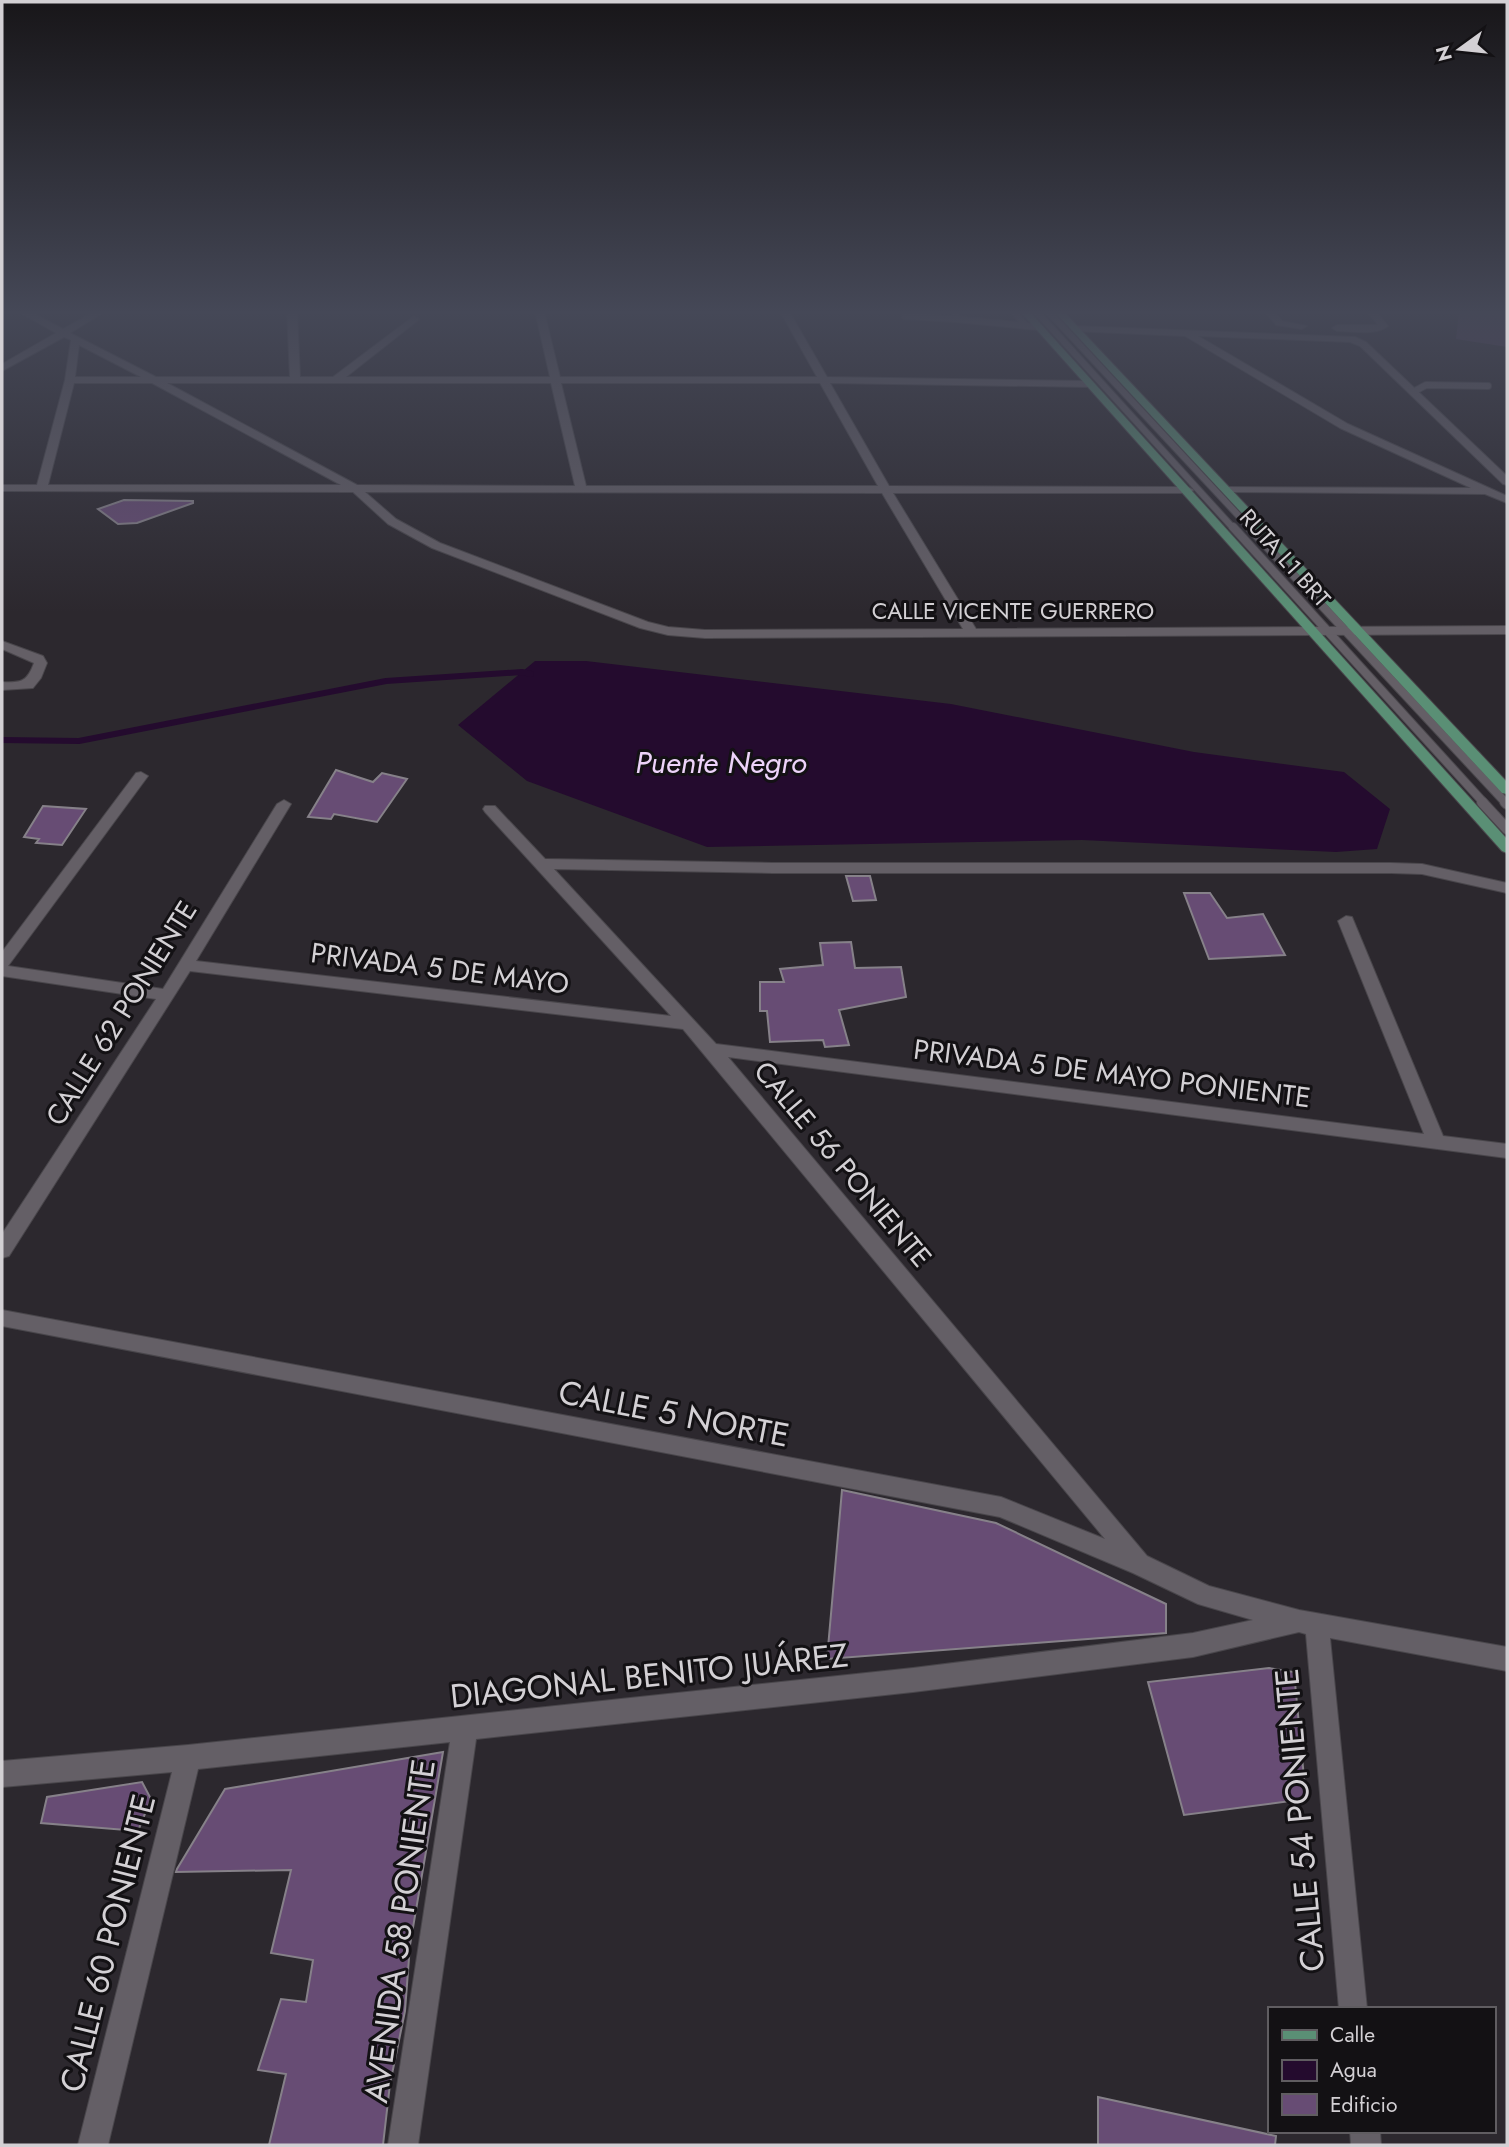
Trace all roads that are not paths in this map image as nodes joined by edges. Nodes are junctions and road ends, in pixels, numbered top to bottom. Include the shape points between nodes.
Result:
1 (62, 411) edge
2 (212, 411) edge
3 (563, 411) edge
4 (840, 411) edge
5 (1114, 411) edge
6 (1125, 411) edge
7 (1143, 411) edge
8 (1153, 411) edge
9 (1319, 411) edge
10 (1433, 411) edge
11 (1507, 482) edge
12 (2, 488) edge
13 (41, 489) junction
14 (356, 489) junction
15 (582, 490) junction
16 (886, 490) junction
17 (1188, 490) junction
18 (1227, 490) junction
19 (1490, 491) junction
20 (1507, 491) edge
21 (1507, 500) edge
22 (1507, 630) edge
23 (971, 631) junction
24 (1320, 632) junction
25 (1352, 632) junction
26 (2, 645) edge
27 (2, 686) edge
28 (141, 776) dead end
29 (1507, 790) edge
30 (284, 804) dead end
31 (1507, 804) edge
32 (490, 809) dead end
33 (1507, 829) edge
34 (1507, 848) edge
35 (541, 864) junction
36 (1507, 888) edge
37 (1346, 920) dead end
38 (2, 963) edge
39 (186, 965) junction
40 (2, 971) edge
41 (167, 995) junction
42 (688, 1024) junction
43 (711, 1049) junction
44 (1436, 1140) junction
45 (1507, 1151) edge
46 (2, 1250) edge
47 (2, 1318) edge
48 (1140, 1565) junction
49 (1308, 1623) junction
50 (1507, 1659) edge
51 (465, 1728) junction
52 (188, 1758) junction
53 (2, 1774) edge
54 (1353, 2007) edge
55 (93, 2145) edge
56 (403, 2145) edge

1 - 13 street
2 - 14 street
3 - 15 street
4 - 16 street
5 - 17 main road
6 - 24 lane, RUTA L1 BRT
7 - 25 lane, RUTA L1 BRT
8 - 18 main road
9 - 19 street
10 - 11 street
12 - 13 street
13 - 14 street
14 - 15 street
14 - 23 street, CALLE VICENTE GUERRERO via 385,519 442,547 668,631
15 - 16 street
16 - 17 street
16 - 23 street
17 - 24 main road
18 - 19 street
18 - 25 main road
19 - 20 street
19 - 21 street
22 - 25 street, CALLE VICENTE GUERRERO
23 - 24 street, CALLE VICENTE GUERRERO
24 - 25 street, CALLE VICENTE GUERRERO
24 - 33 lane, RUTA L1 BRT
24 - 34 main road
25 - 29 main road
25 - 31 lane, RUTA L1 BRT
26 - 27 street via 41,663 30,685
28 - 38 street
30 - 39 street, CALLE 62 PONIENTE
32 - 35 street, CALLE 56 PONIENTE
35 - 36 street via 1391,868 1422,869
35 - 42 street, CALLE 56 PONIENTE
37 - 44 street
39 - 41 street, CALLE 62 PONIENTE
39 - 42 street, PRIVADA 5 DE MAYO
40 - 41 street
41 - 46 street, CALLE 62 PONIENTE
42 - 43 street, CALLE 56 PONIENTE
43 - 44 street, PRIVADA 5 DE MAYO PONIENTE
43 - 48 street, CALLE 56 PONIENTE
44 - 45 street, PRIVADA 5 DE MAYO PONIENTE
47 - 48 street, CALLE 5 NORTE via 1001,1507
48 - 49 street, CALLE 5 NORTE via 1206,1596
49 - 50 street, CALLE 5 NORTE
49 - 51 street, DIAGONAL BENITO JUÁREZ via 1192,1645 913,1680
49 - 54 street, CALLE 54 PONIENTE
51 - 52 street, DIAGONAL BENITO JUÁREZ
51 - 56 street, AVENIDA 58 PONIENTE
52 - 53 street, DIAGONAL BENITO JUÁREZ
52 - 55 street, CALLE 60 PONIENTE

